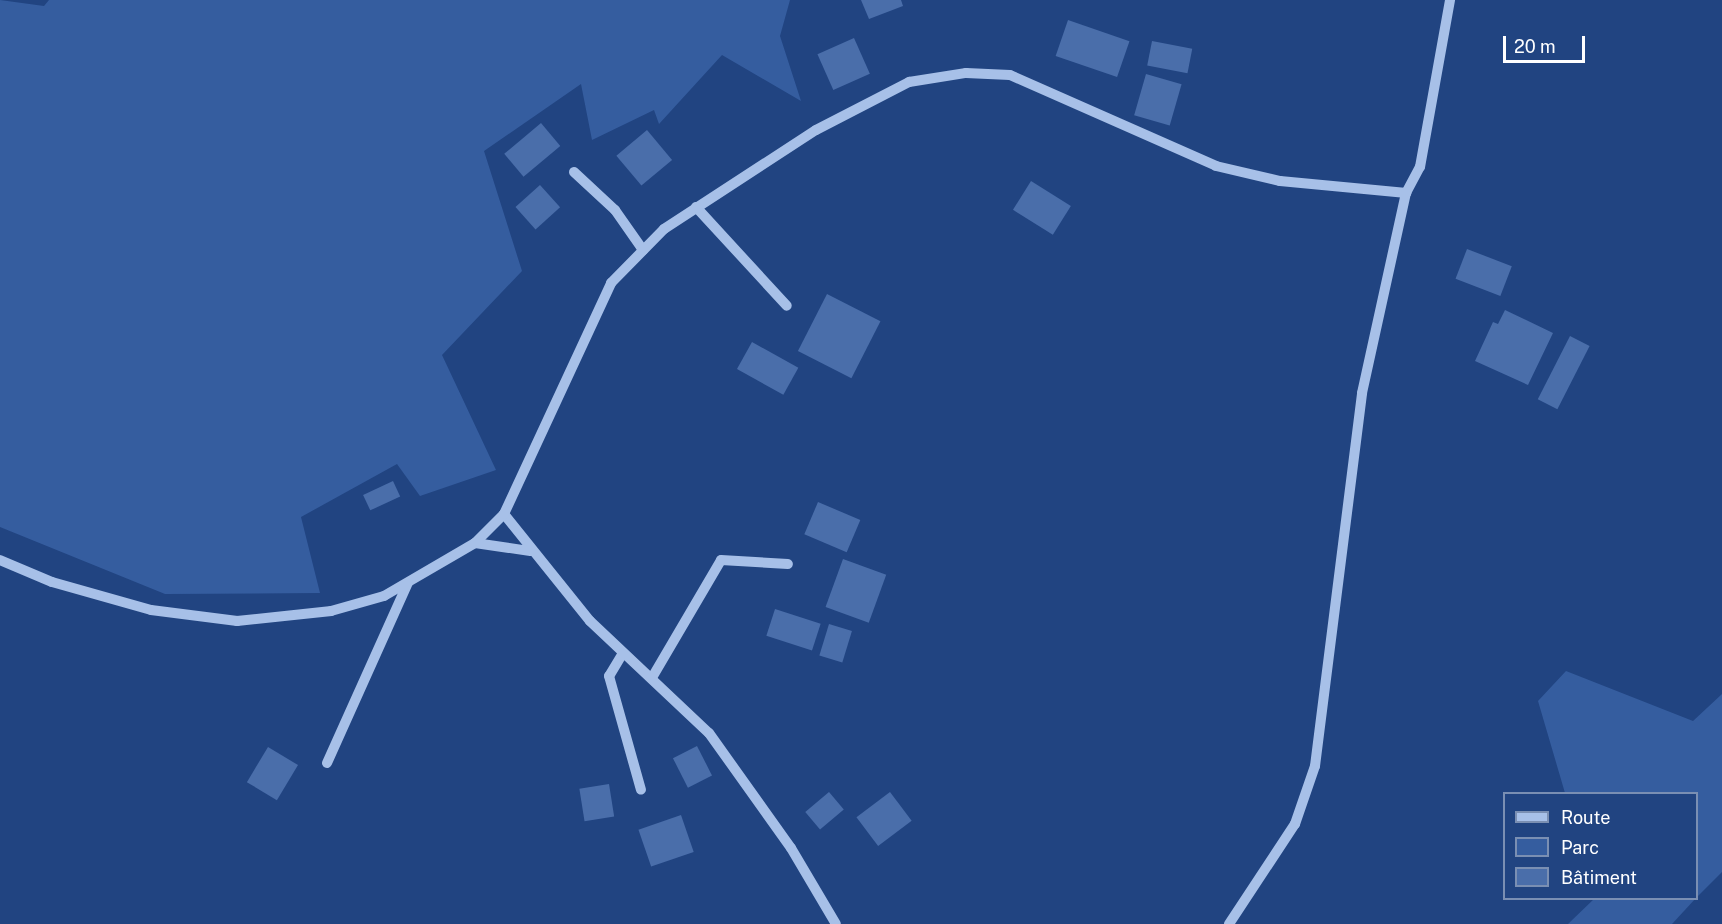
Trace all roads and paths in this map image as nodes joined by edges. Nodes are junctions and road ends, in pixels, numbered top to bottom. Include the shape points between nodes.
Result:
1 (1450, 0) edge
2 (574, 172) dead end
3 (1406, 193) junction
4 (696, 207) junction
5 (643, 250) junction
6 (787, 306) dead end
7 (504, 514) junction
8 (475, 543) junction
9 (530, 551) junction
10 (0, 560) edge
11 (788, 564) dead end
12 (408, 583) junction
13 (624, 653) junction
14 (653, 676) junction
15 (327, 763) dead end
16 (641, 790) dead end
17 (836, 924) edge
18 (1229, 924) edge

1 - 3 street via 1420,167
2 - 5 street via 615,210
3 - 4 street via 1280,182 1216,166 1010,75 966,74 909,82 816,130
3 - 18 street via 1362,393 1315,766 1295,824
4 - 5 street
4 - 6 street
5 - 7 street via 611,283
7 - 8 street
7 - 9 street
8 - 9 street
8 - 12 street
9 - 13 street
10 - 12 street via 52,582 151,610 237,621 331,612 384,596
11 - 14 street via 721,560
12 - 15 street
13 - 14 street
13 - 16 street via 609,676
14 - 17 street via 709,733 791,848

